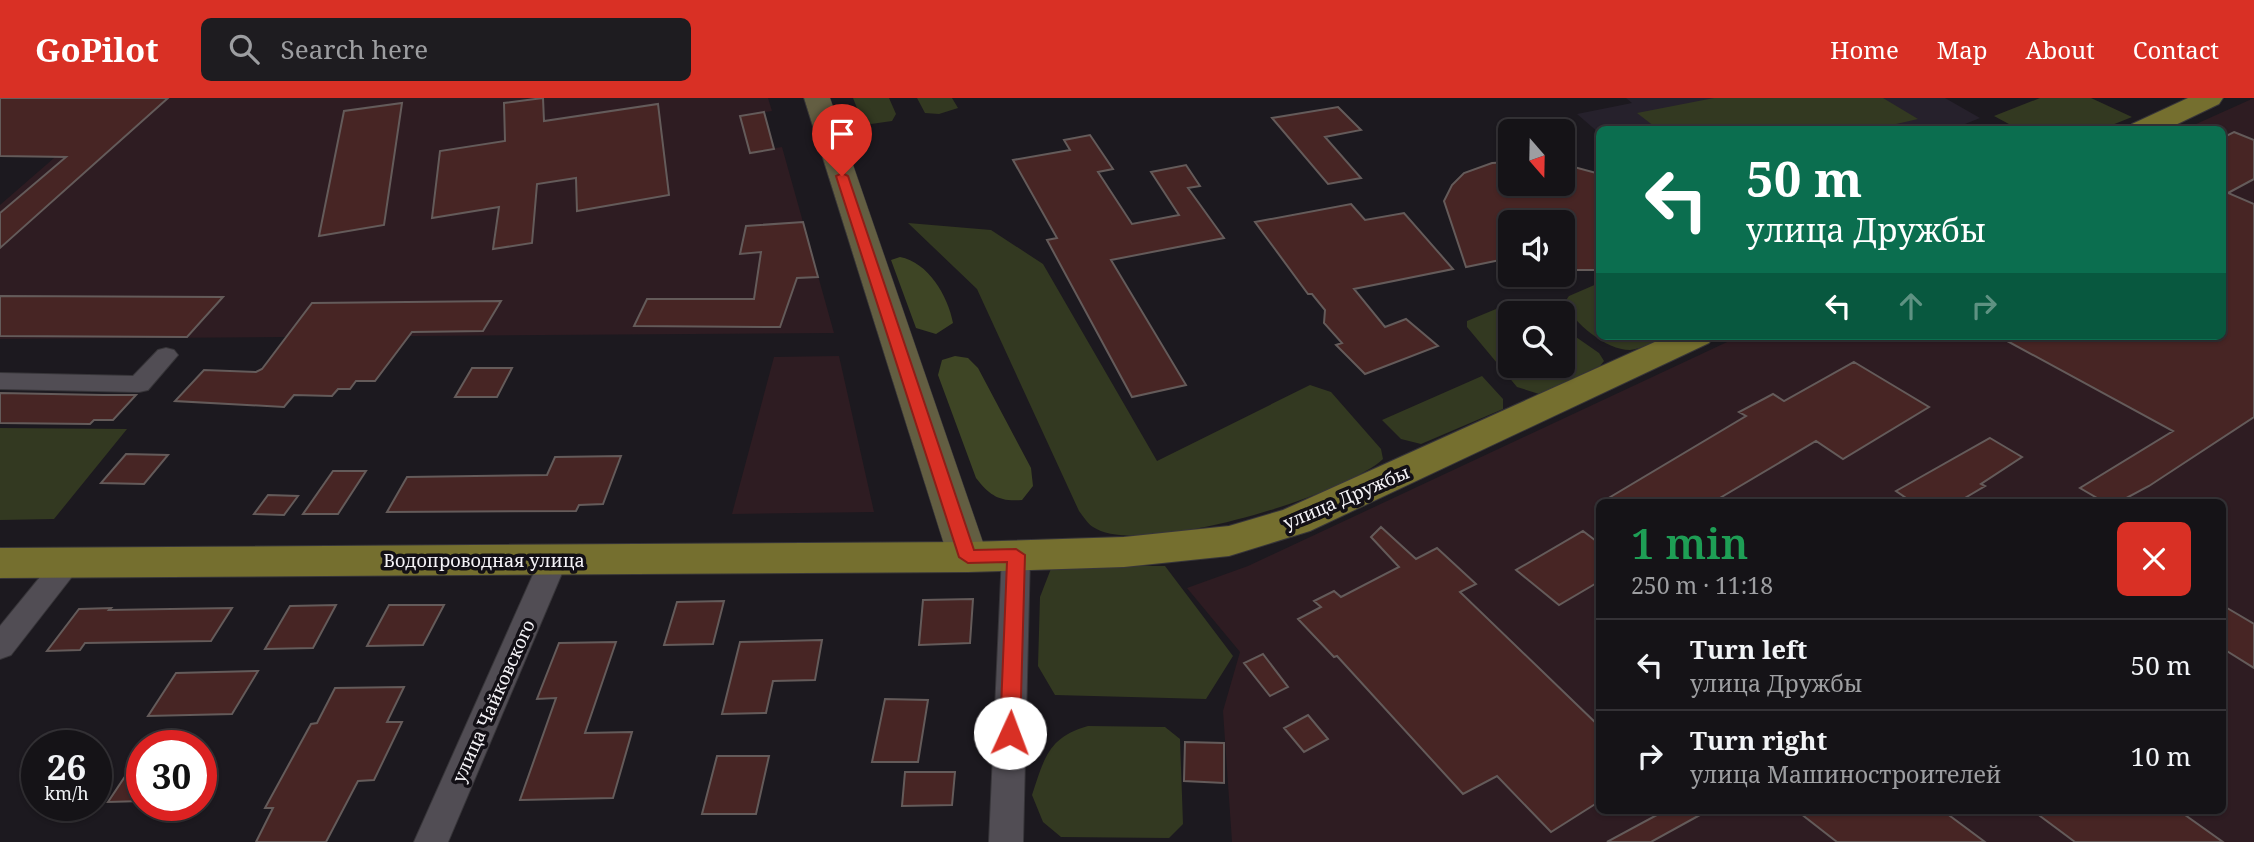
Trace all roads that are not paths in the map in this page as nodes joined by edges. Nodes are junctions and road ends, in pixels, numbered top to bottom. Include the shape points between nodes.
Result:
1 (817, 98) edge
2 (2210, 98) edge
3 (2150, 126) edge
4 (1688, 340) edge
5 (166, 355) dead end
6 (0, 382) edge
7 (1016, 555) junction
8 (968, 557) junction
9 (554, 559) junction
10 (68, 562) junction
11 (0, 563) edge
12 (0, 647) edge
13 (431, 842) edge
14 (1006, 842) edge

1 - 8 main road
2 - 3 main road
4 - 7 main road, улица Дружбы via 1296,522 1229,541 1182,548
5 - 6 street via 139,384
7 - 8 main road, улица Дружбы
7 - 14 street
8 - 9 main road, Водопроводная улица
9 - 10 main road, Водопроводная улица
9 - 13 street, улица Чайковского
10 - 11 main road, Водопроводная улица
10 - 12 street

